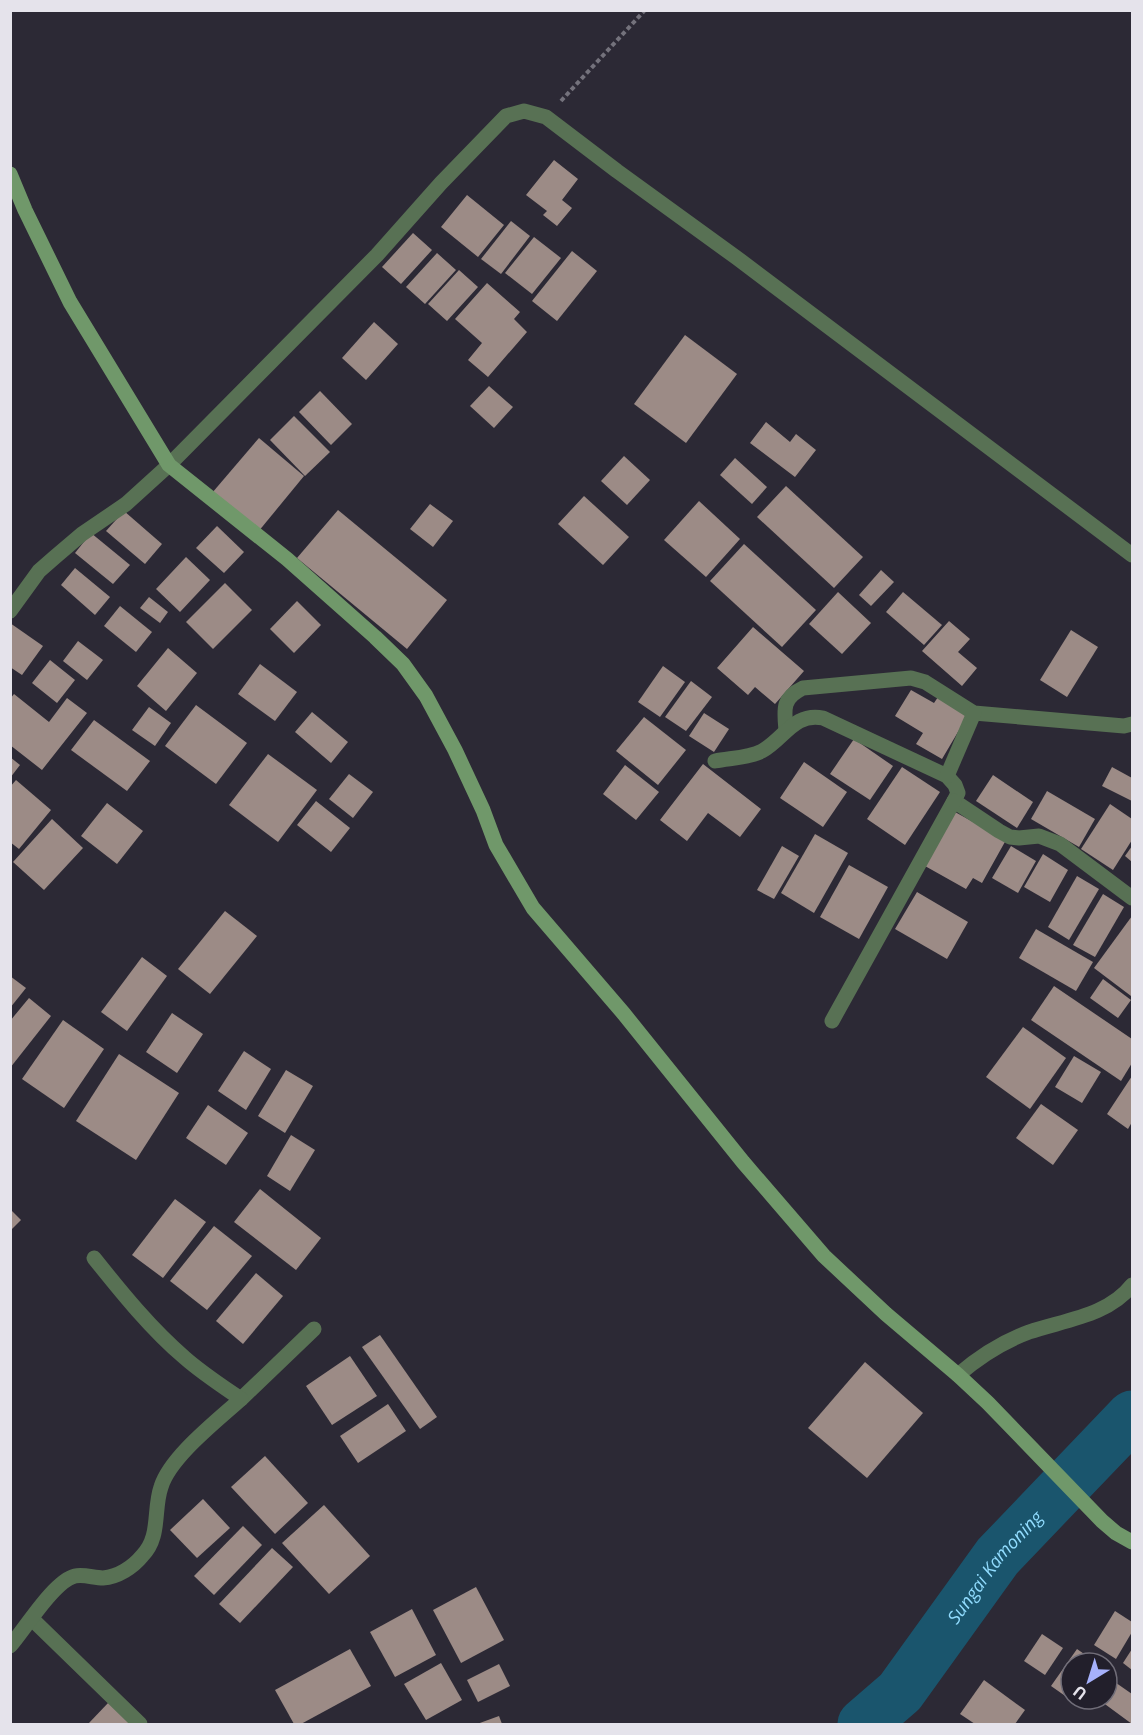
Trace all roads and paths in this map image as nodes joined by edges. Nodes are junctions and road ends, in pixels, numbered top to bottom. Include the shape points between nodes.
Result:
1 (645, 10) edge
2 (546, 117) junction
3 (10, 174) edge
4 (169, 465) junction
5 (1132, 555) edge
6 (10, 610) edge
7 (974, 713) junction
8 (1132, 724) edge
9 (786, 730) junction
10 (715, 760) dead end
11 (947, 776) junction
12 (954, 801) junction
13 (1132, 898) edge
14 (832, 1021) dead end
15 (94, 1258) dead end
16 (1132, 1286) edge
17 (314, 1329) dead end
18 (958, 1375) junction
19 (241, 1399) junction
20 (1132, 1542) edge
21 (32, 1619) junction
22 (10, 1646) edge
23 (140, 1725) edge

1 - 2 path
2 - 4 street via 524,111 506,116 377,255
2 - 5 street
3 - 4 street via 70,302
4 - 6 street via 126,504 55,556
4 - 18 street via 287,559 403,664 426,696 455,750 496,845 533,908 818,1249
7 - 8 street
7 - 9 street via 926,682 911,678 803,688 788,699 784,709
7 - 11 street
9 - 10 street via 764,750
9 - 11 street via 806,717 823,718
11 - 12 street via 958,793
12 - 13 street via 1010,837 1039,836 1060,844
12 - 14 street
15 - 19 street via 168,1342
16 - 18 street via 1102,1310 1011,1339 986,1352
17 - 19 street
18 - 20 street via 1102,1521
19 - 21 street via 170,1468 161,1485 153,1540 144,1555 116,1575 75,1576 53,1592
21 - 22 street
21 - 23 street

